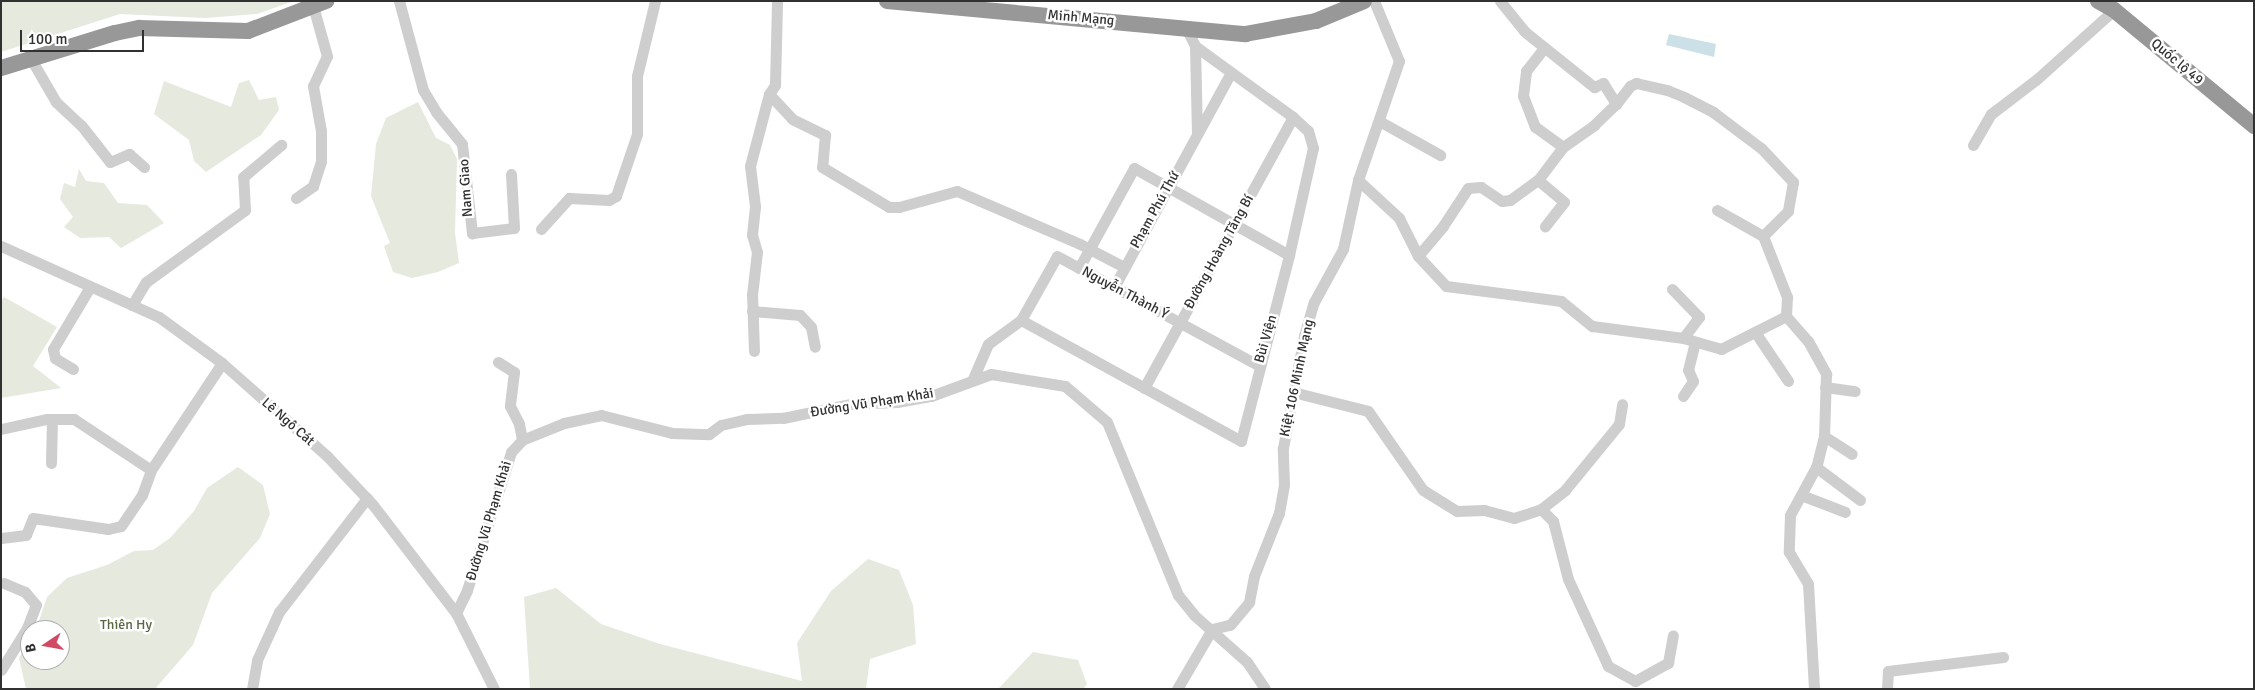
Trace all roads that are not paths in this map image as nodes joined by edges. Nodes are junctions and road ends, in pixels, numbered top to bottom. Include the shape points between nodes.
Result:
1 (399, 1) edge
2 (655, 1) edge
3 (777, 1) edge
4 (887, 1) edge
5 (1364, 1) edge
6 (1374, 1) edge
7 (1500, 1) edge
8 (2098, 1) edge
9 (319, 4) edge
10 (2114, 10) junction
11 (1186, 28) junction
12 (1195, 46) junction
13 (1544, 48) junction
14 (31, 59) junction
15 (1, 68) edge
16 (1230, 74) junction
17 (769, 94) junction
18 (1616, 104) junction
19 (1293, 117) junction
20 (1381, 122) junction
21 (2254, 126) edge
22 (1197, 134) junction
23 (281, 145) dead end
24 (1973, 145) dead end
25 (1563, 147) junction
26 (1440, 154) dead end
27 (144, 167) dead end
28 (511, 174) dead end
29 (1358, 180) junction
30 (1538, 180) junction
31 (1168, 187) junction
32 (296, 198) dead end
33 (1717, 210) dead end
34 (1234, 224) junction
35 (1545, 226) dead end
36 (540, 229) dead end
37 (1763, 236) junction
38 (1, 246) edge
39 (1090, 249) junction
40 (1289, 255) junction
41 (1418, 256) junction
42 (1124, 267) junction
43 (1079, 268) junction
44 (90, 287) junction
45 (1114, 287) junction
46 (1672, 289) dead end
47 (132, 305) junction
48 (752, 310) junction
49 (1786, 316) junction
50 (1021, 320) junction
51 (1180, 323) junction
52 (1754, 332) junction
53 (1683, 338) junction
54 (1695, 342) junction
55 (815, 347) dead end
56 (754, 351) dead end
57 (498, 362) dead end
58 (222, 363) junction
59 (1258, 365) junction
60 (73, 369) dead end
61 (972, 381) junction
62 (1788, 381) dead end
63 (1825, 387) junction
64 (1144, 388) junction
65 (1855, 391) dead end
66 (1293, 392) junction
67 (1683, 396) dead end
68 (1622, 404) dead end
69 (52, 419) junction
70 (1, 430) edge
71 (1824, 436) junction
72 (522, 440) junction
73 (1852, 454) dead end
74 (51, 463) dead end
75 (1816, 467) junction
76 (151, 470) junction
77 (1801, 495) junction
78 (367, 498) junction
79 (1860, 500) dead end
80 (1541, 509) junction
81 (1844, 512) dead end
82 (1, 538) edge
83 (4, 583) dead end
84 (456, 613) junction
85 (1212, 629) junction
86 (1673, 636) dead end
87 (2003, 657) dead end
88 (1, 670) edge
89 (252, 689) edge
90 (494, 689) edge
91 (1177, 689) edge
92 (1265, 689) edge
93 (1814, 689) edge
94 (1887, 689) edge

1 - 28 street, Nam Giao via 423,90 462,144 472,233 514,228
2 - 36 street via 638,70 637,134 616,196 609,200 569,198
3 - 17 street via 776,74
4 - 11 highway, Minh Mạng
5 - 11 highway, Minh Mạng via 1316,21 1245,34
6 - 20 street, Kiệt 106 Minh Mạng via 1399,62
7 - 13 street via 1524,31
8 - 10 highway, Quốc lộ 49
9 - 14 highway via 248,30 139,28 115,32
9 - 32 street via 327,56 313,86 321,131 322,161 313,186
10 - 21 highway, Quốc lộ 49
10 - 24 street via 1991,114
11 - 12 street, Phạm Phú Thứ
12 - 16 street, Bùi Viện
12 - 22 street, Phạm Phú Thứ
13 - 18 street via 1594,88 1603,83
13 - 25 street via 1526,71 1523,96 1535,127
14 - 15 highway
14 - 27 street via 56,102 81,125 110,162 129,154
16 - 19 street, Bùi Viện
16 - 22 street, Phạm Phú Thứ
17 - 39 street via 792,119 825,135 822,167 889,207 957,191
17 - 48 street via 750,166 755,206 752,235 757,252
18 - 25 street
18 - 37 street via 1623,92 1636,83 1667,90 1713,112 1781,166 1793,182 1788,211
19 - 34 street, Đường Hoàng Tăng Bí
19 - 40 street, Bùi Viện via 1308,132 1313,148
20 - 26 street
20 - 29 street, Kiệt 106 Minh Mạng
22 - 31 street, Phạm Phú Thứ
23 - 47 street via 243,177 245,210 146,282
25 - 30 street
29 - 41 street via 1398,218
29 - 66 street, Kiệt 106 Minh Mạng via 1343,249 1314,302
30 - 35 street via 1564,202
30 - 41 street via 1510,200 1502,201 1481,187 1468,188
31 - 34 street
31 - 39 street via 1134,168
31 - 42 street, Phạm Phú Thứ
33 - 37 street
34 - 40 street
34 - 51 street, Đường Hoàng Tăng Bí
37 - 49 street via 1787,297
38 - 44 street, Lê Ngô Cát
39 - 42 street
39 - 43 street
40 - 59 street, Bùi Viện
41 - 53 street via 1446,286 1561,301 1592,326
42 - 45 street, Phạm Phú Thứ
43 - 45 street, Nguyễn Thành Ý
43 - 50 street, Nguyễn Thành Ý via 1057,256
44 - 47 street, Lê Ngô Cát
44 - 60 street via 52,349 55,358
45 - 51 street, Nguyễn Thành Ý
46 - 53 street via 1699,317
47 - 58 street, Lê Ngô Cát via 159,317
48 - 55 street via 800,315 811,327
48 - 56 street
49 - 52 street
49 - 63 street via 1808,341 1826,374
50 - 61 street via 988,344
50 - 64 street, Bùi Viện
51 - 59 street, Nguyễn Thành Ý
51 - 64 street, Đường Hoàng Tăng Bí
52 - 54 street via 1721,349
52 - 62 street
53 - 54 street
54 - 67 street via 1688,370 1693,381
57 - 72 street via 514,372 510,406
58 - 76 street
58 - 78 street, Lê Ngô Cát via 327,456
59 - 64 street, Bùi Viện via 1241,441
61 - 72 street, Đường Vũ Phạm Khải via 931,396 898,402 850,404 783,418 735,421 708,434 672,433 601,415 564,423
61 - 85 street, Đường Vũ Phạm Khải via 991,374 1065,386 1107,422 1178,595 1194,615
63 - 65 street
63 - 71 street
66 - 80 street via 1368,411 1423,490 1457,511 1484,510 1514,518
66 - 85 street, Kiệt 106 Minh Mạng via 1283,448 1284,485 1279,513 1254,576 1249,602 1230,625
68 - 80 street via 1619,424 1565,490
69 - 70 street
69 - 74 street
69 - 76 street via 74,419
71 - 73 street
71 - 75 street
72 - 84 street, Đường Vũ Phạm Khải via 511,452 467,590
75 - 77 street
75 - 79 street
76 - 82 street via 142,495 121,526 108,528 33,518 26,535
77 - 81 street
77 - 93 street via 1790,514 1789,552 1808,584
78 - 84 street, Lê Ngô Cát
78 - 89 street via 279,612 257,660
80 - 86 street via 1553,521 1568,579 1608,666 1635,681 1668,663
83 - 88 street via 25,592 36,605 27,628
84 - 90 street, Lê Ngô Cát
85 - 91 street
85 - 92 street, Đường Vũ Phạm Khải via 1247,662
87 - 94 street via 1888,671

